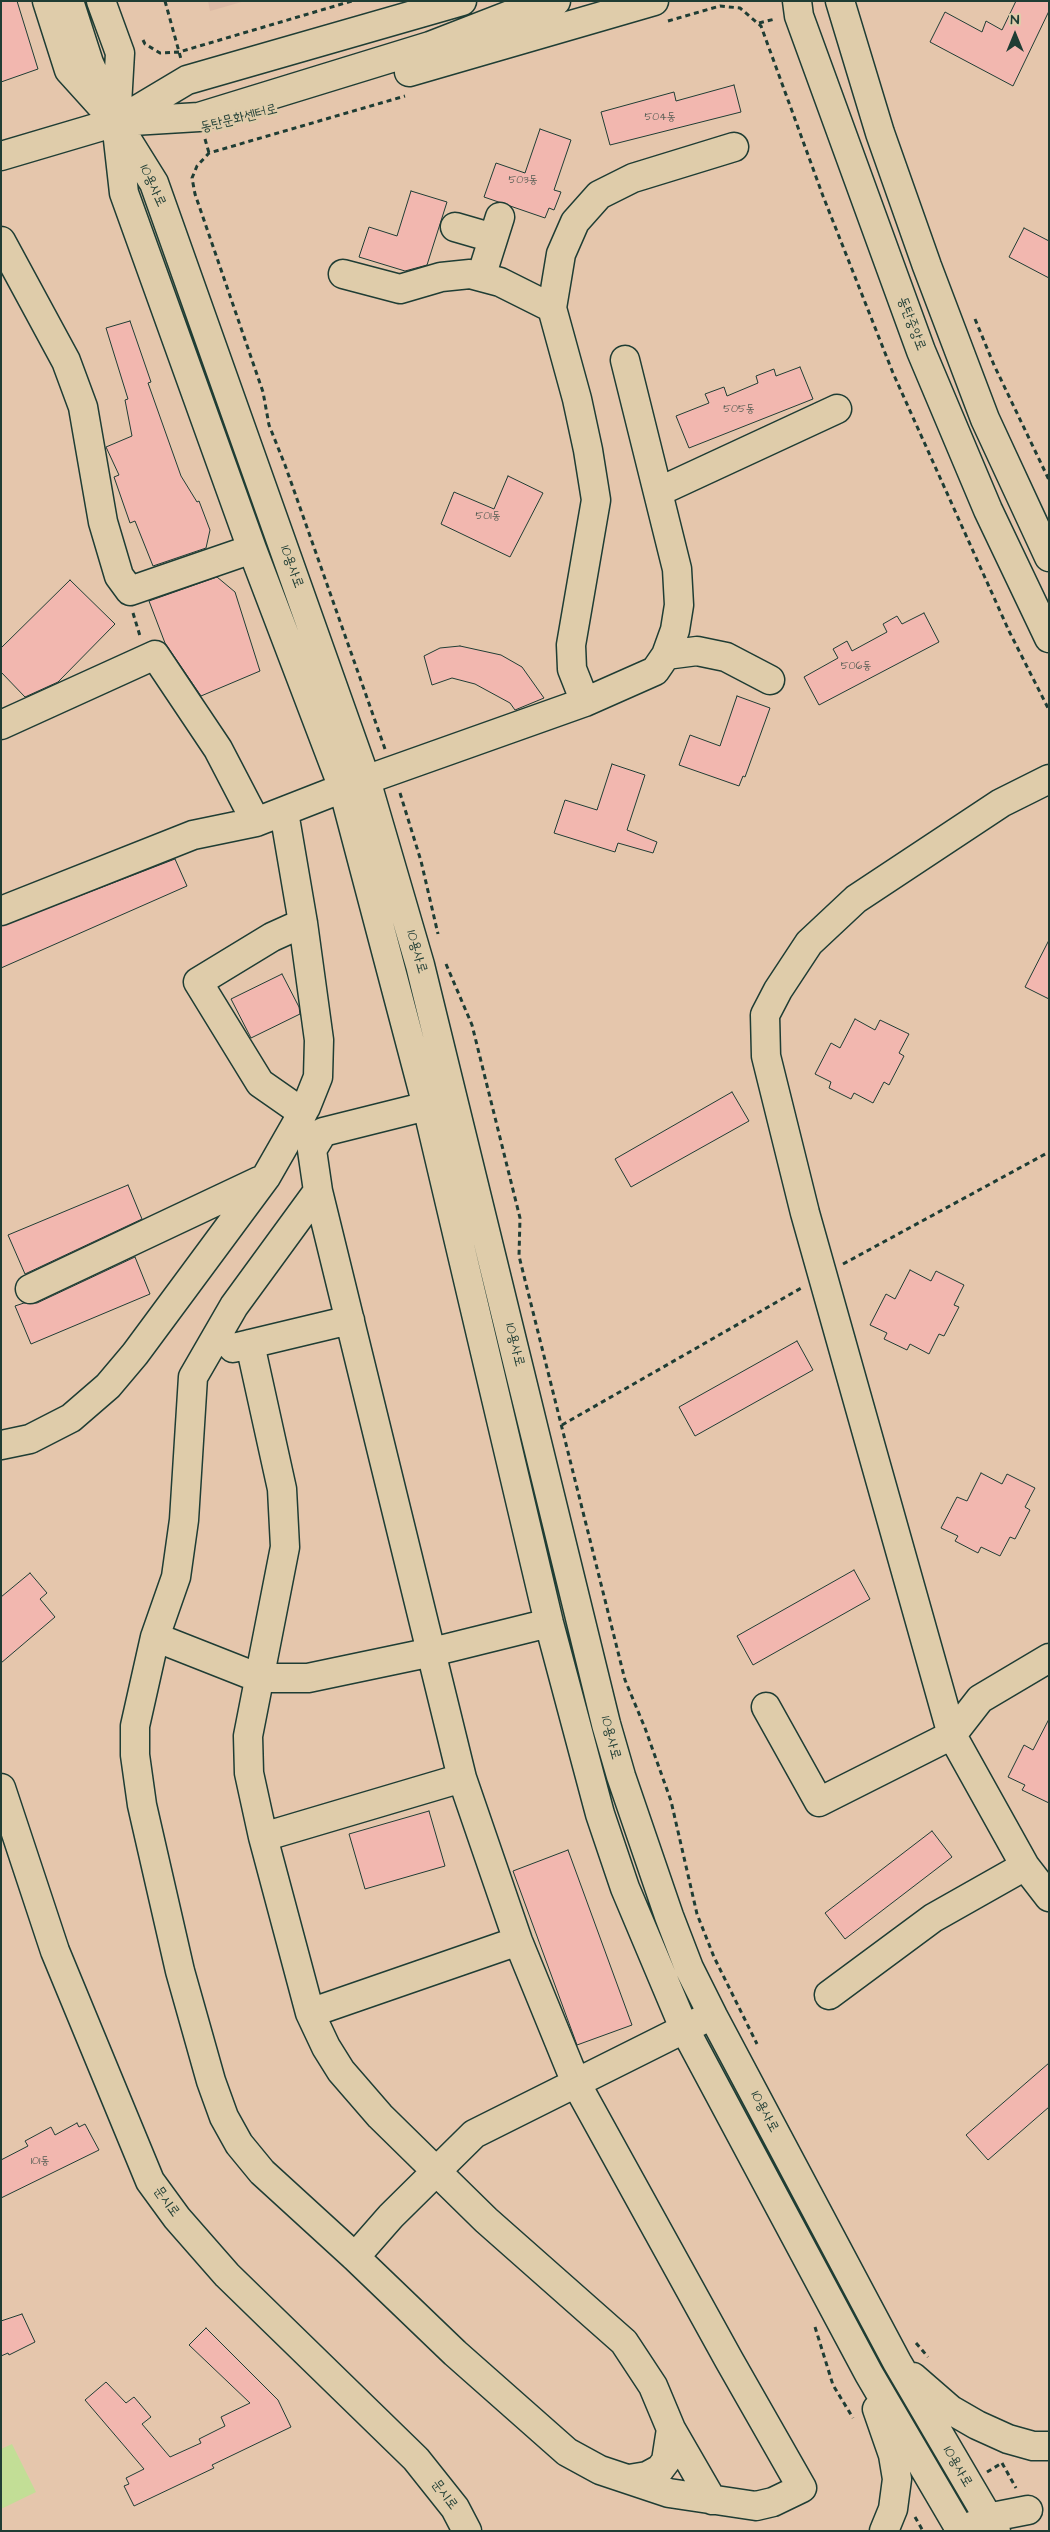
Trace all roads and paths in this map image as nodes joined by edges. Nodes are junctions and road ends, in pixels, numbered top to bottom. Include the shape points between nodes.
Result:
1 (47, 1) edge
2 (69, 1) edge
3 (84, 1) edge
4 (101, 1) edge
5 (165, 1) edge
6 (352, 1) edge
7 (556, 1) edge
8 (726, 1) edge
9 (798, 1) edge
10 (840, 1) edge
11 (459, 2) edge
12 (728, 7) junction
13 (659, 12) edge
14 (141, 36) dead end
15 (179, 52) junction
16 (408, 96) dead end
17 (116, 122) junction
18 (734, 147) dead end
19 (1, 156) edge
20 (456, 227) dead end
21 (1, 241) edge
22 (344, 274) dead end
23 (481, 277) junction
24 (552, 308) junction
25 (973, 313) dead end
26 (625, 360) dead end
27 (837, 409) dead end
28 (1049, 480) edge
29 (658, 492) junction
30 (252, 549) junction
31 (1049, 557) edge
32 (130, 590) junction
33 (1049, 638) edge
34 (666, 655) junction
35 (149, 658) junction
36 (770, 680) dead end
37 (585, 702) junction
38 (1049, 710) edge
39 (1, 725) edge
40 (393, 770) junction
41 (1049, 779) edge
42 (354, 784) junction
43 (284, 812) junction
44 (256, 822) junction
45 (1, 911) edge
46 (303, 923) junction
47 (440, 943) dead end
48 (445, 961) dead end
49 (427, 1106) junction
50 (303, 1113) junction
51 (266, 1177) junction
52 (318, 1191) junction
53 (30, 1289) dead end
54 (350, 1320) junction
55 (250, 1344) junction
56 (207, 1353) junction
57 (1, 1444) edge
58 (548, 1623) junction
59 (155, 1637) junction
60 (432, 1652) junction
61 (1049, 1658) edge
62 (259, 1678) junction
63 (766, 1706) dead end
64 (952, 1736) junction
65 (462, 1778) junction
66 (1, 1788) edge
67 (263, 1837) junction
68 (1025, 1866) junction
69 (1049, 1897) edge
70 (518, 1941) junction
71 (829, 1995) dead end
72 (310, 2013) junction
73 (713, 2016) junction
74 (684, 2028) junction
75 (762, 2052) dead end
76 (576, 2083) junction
77 (436, 2173) junction
78 (355, 2256) junction
79 (910, 2337) dead end
80 (897, 2362) junction
81 (933, 2363) dead end
82 (869, 2374) junction
83 (671, 2429) junction
84 (1049, 2446) edge
85 (628, 2479) junction
86 (712, 2500) junction
87 (1038, 2505) edge
88 (913, 2514) dead end
89 (996, 2527) edge
90 (467, 2531) edge
91 (884, 2531) edge
92 (923, 2531) edge
93 (962, 2531) edge

1 - 17 street, 10용사로 via 69,70
2 - 17 street via 89,63
3 - 17 street via 104,58
4 - 17 street, 10용사로 via 120,53
5 - 15 path
6 - 15 path
7 - 17 street via 430,46 199,117
8 - 12 path
9 - 33 street, 동탄중앙로 via 799,16 921,350 988,510
10 - 31 street via 880,133 930,275 986,420
11 - 17 street via 187,80
12 - 13 path
12 - 38 path via 740,8 762,26 823,196 893,373 1009,631
13 - 17 street, 동탄문화센터로 via 203,131
14 - 15 path via 145,44 160,53
16 - 40 path via 209,153 197,166 192,178 263,392 268,425
17 - 19 street
17 - 30 street, 10용사로 via 124,193
17 - 42 street, 10용사로 via 154,183
18 - 24 street via 633,178 599,195 575,222 560,254
20 - 23 street via 496,228
21 - 32 street via 66,361 83,407 103,522 119,576
22 - 23 street via 400,289 441,277 470,274
23 - 24 street via 500,282
24 - 37 street via 577,399 596,500 571,644 572,669
25 - 28 path via 994,366
26 - 29 street via 626,398
27 - 29 street
29 - 34 street via 677,569 679,606
30 - 32 street
30 - 42 street, 10용사로
32 - 35 path via 134,622
34 - 36 street via 697,651 726,657
34 - 37 street via 655,671
35 - 39 street
35 - 44 street via 155,655 218,749
37 - 40 street
40 - 42 street
40 - 47 path via 421,861
41 - 64 street via 1001,803 856,900 808,943 764,1015 766,1056 805,1213
42 - 43 street
42 - 49 street, 10용사로
42 - 73 street, 10용사로 via 420,965 621,1776 669,1916 689,1968
43 - 44 street
43 - 46 street
44 - 45 street via 193,835
46 - 50 street via 319,1040 318,1077
46 - 50 street via 272,937 198,982 260,1083
48 - 75 path via 472,1025 520,1218 519,1256 625,1680 672,1801 697,1914 714,1957
49 - 52 street via 323,1132 312,1150
49 - 58 street, 10용사로
50 - 51 street
51 - 53 street
51 - 57 street via 108,1386 71,1418 30,1439
52 - 54 street
52 - 56 street via 234,1306
54 - 55 street
54 - 60 street
55 - 56 street
55 - 62 street via 282,1489 285,1547
56 - 59 street via 193,1377 184,1520 176,1577
58 - 60 street
58 - 74 street, 10용사로 via 600,1814 625,1888
59 - 62 street
59 - 78 street via 135,1726 137,1780 180,1971 211,2081 224,2117 250,2158
60 - 62 street via 308,1678
60 - 65 street
61 - 64 street via 980,1699
62 - 67 street via 248,1736 249,1773
63 - 64 street via 819,1802
64 - 68 street
65 - 67 street
65 - 70 street
66 - 90 street, 문시로 via 55,1951 150,2181 176,2218 227,2275 416,2459 455,2508
67 - 72 street
68 - 69 street
68 - 71 street via 933,1918
70 - 72 street
70 - 76 street
72 - 77 street via 341,2070 380,2116
73 - 74 street
73 - 80 street, 10용사로
74 - 76 street
74 - 82 street, 10용사로
76 - 77 street via 474,2134
76 - 86 street via 802,2488 774,2502 756,2506
77 - 78 street
77 - 83 street via 624,2342 653,2386
78 - 85 street via 455,2353 567,2452 600,2470
79 - 81 path
80 - 84 street via 951,2410 977,2426 1033,2446
80 - 89 street, 10용사로
82 - 91 street via 897,2479 893,2510
82 - 93 street, 10용사로
83 - 85 street via 666,2461 660,2469 647,2476
83 - 86 street
85 - 86 street via 669,2493
87 - 89 street
88 - 92 path
89 - 93 street

